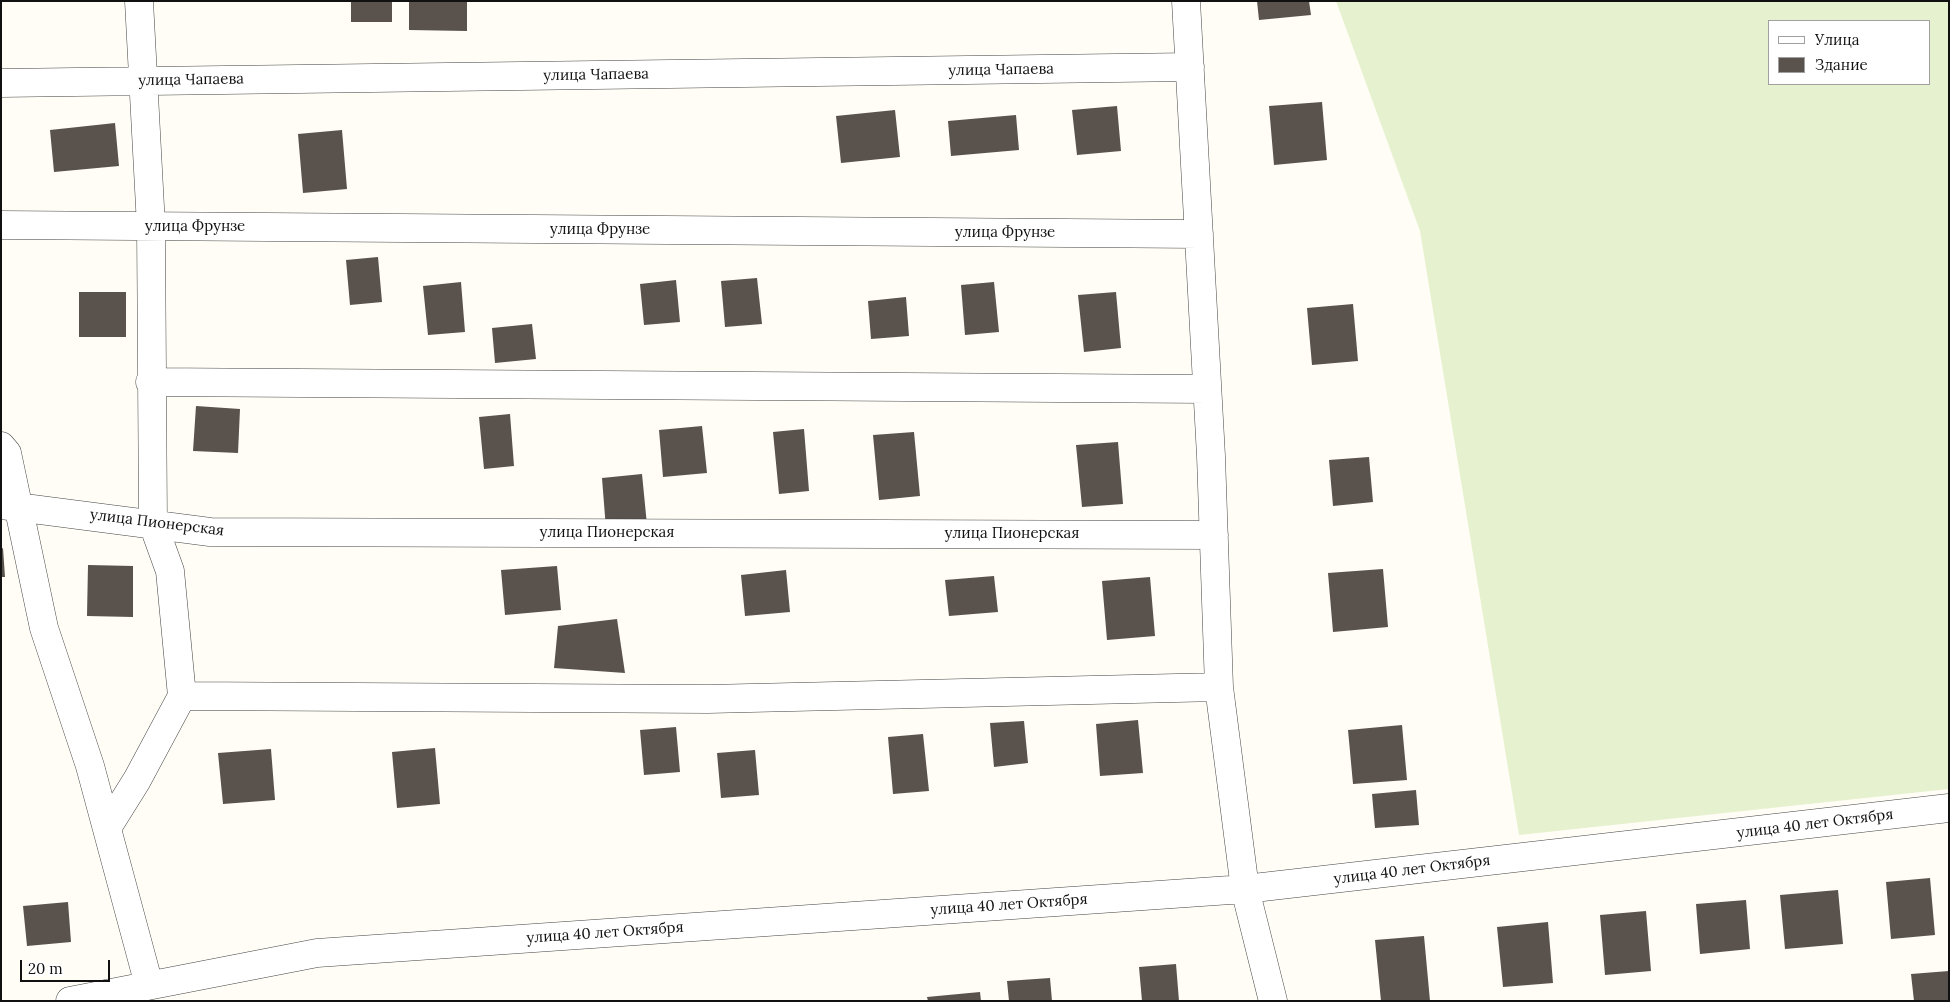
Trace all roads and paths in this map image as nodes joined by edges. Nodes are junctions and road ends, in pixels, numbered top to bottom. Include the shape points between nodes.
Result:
1 (139, 1) edge
2 (1186, 1) edge
3 (1190, 68) junction
4 (142, 81) junction
5 (1, 82) edge
6 (1, 225) edge
7 (151, 226) junction
8 (1199, 234) junction
9 (150, 382) junction
10 (1207, 389) junction
11 (1, 446) edge
12 (9, 505) edge
13 (153, 524) junction
14 (1214, 535) junction
15 (1219, 687) junction
16 (182, 696) junction
17 (1949, 808) edge
18 (106, 828) junction
19 (1245, 889) junction
20 (149, 985) junction
21 (70, 1001) edge
22 (1273, 1001) edge

1 - 4 street
2 - 3 street
3 - 4 street, улица Чапаева
3 - 8 street
4 - 5 street, улица Чапаева
4 - 7 street
6 - 7 street, улица Фрунзе
7 - 8 street, улица Фрунзе
7 - 9 street
8 - 10 street
9 - 10 street
9 - 13 street
10 - 14 street
11 - 12 street via 6,453
12 - 13 street, улица Пионерская
12 - 18 street via 44,628 90,766
13 - 14 street, улица Пионерская via 210,532
13 - 16 street via 170,571
14 - 15 street
15 - 16 street via 708,699
15 - 19 street
16 - 18 street via 137,780
17 - 19 street, улица 40 лет Октября
18 - 20 street
19 - 20 street, улица 40 лет Октября via 317,953
19 - 22 street
20 - 21 street, улица 40 лет Октября

